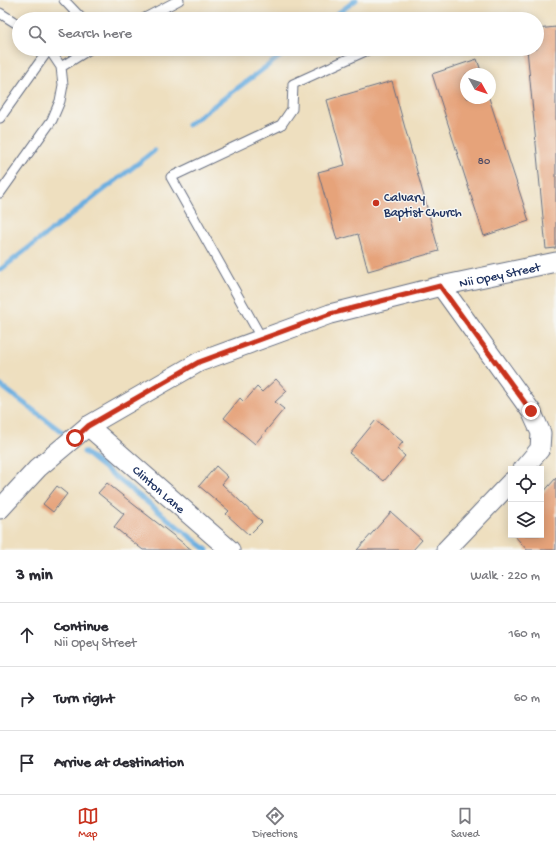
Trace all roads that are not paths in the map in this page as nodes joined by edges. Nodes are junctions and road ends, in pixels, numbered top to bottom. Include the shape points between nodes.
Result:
1 (64, 0) edge
2 (179, 0) edge
3 (75, 12) edge
4 (156, 12) edge
5 (0, 13) edge
6 (12, 21) edge
7 (44, 56) edge
8 (54, 56) edge
9 (79, 56) edge
10 (355, 56) edge
11 (61, 67) junction
12 (0, 118) edge
13 (0, 193) edge
14 (556, 262) edge
15 (440, 286) junction
16 (262, 339) junction
17 (88, 426) junction
18 (526, 466) edge
19 (508, 485) edge
20 (0, 509) edge
21 (230, 550) edge
22 (446, 550) edge

1 - 3 lane
2 - 4 lane
5 - 6 lane
7 - 12 lane
8 - 11 lane
9 - 11 lane
10 - 16 lane via 293,84 292,109 281,125 171,177
11 - 13 lane via 63,85 52,120
14 - 15 street, Nii Opey Street
15 - 16 street, Nii Opey Street via 330,314
15 - 18 street via 531,411 541,433 540,449
16 - 17 street, Nii Opey Street via 199,362
17 - 20 street, Nii Opey Street via 38,468
17 - 21 street, Clinton Lane
19 - 22 street

